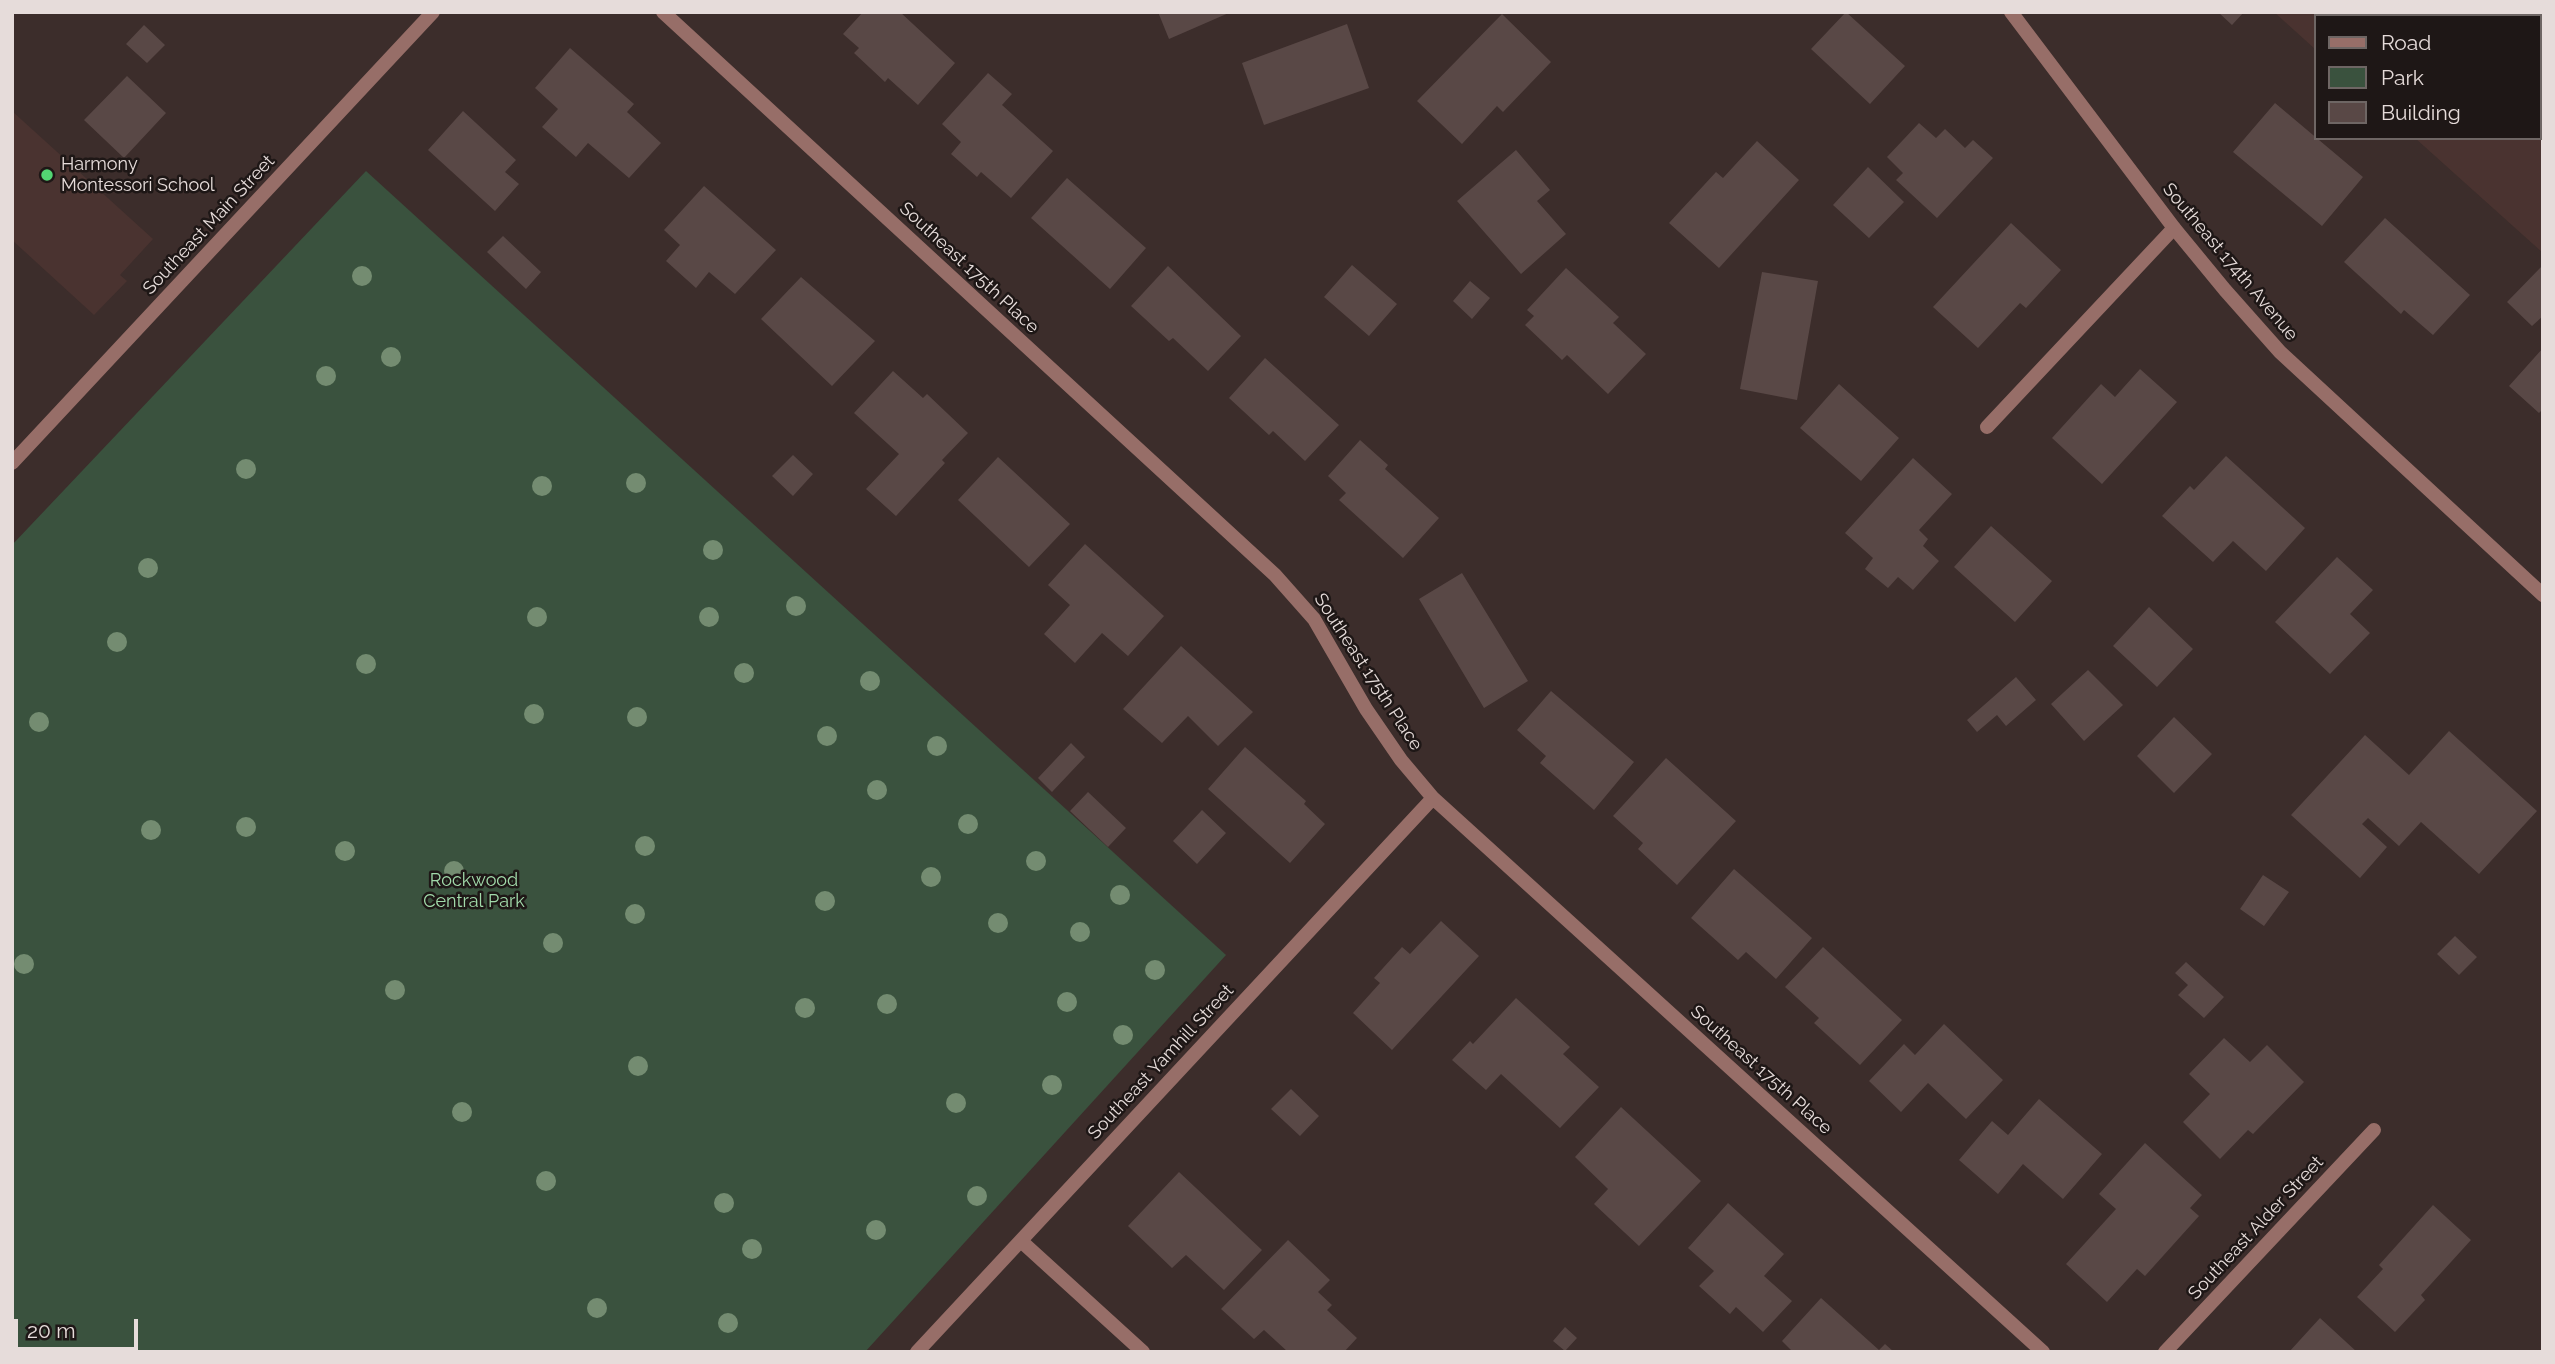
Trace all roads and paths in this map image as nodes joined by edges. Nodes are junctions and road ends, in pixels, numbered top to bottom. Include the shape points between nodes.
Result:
1 (433, 12) edge
2 (663, 12) edge
3 (2011, 12) edge
4 (2174, 228) junction
5 (1987, 427) dead end
6 (12, 463) edge
7 (2543, 595) edge
8 (1433, 798) junction
9 (2374, 1130) dead end
10 (1021, 1241) junction
11 (917, 1352) edge
12 (1143, 1352) edge
13 (2043, 1352) edge
14 (2165, 1352) edge

1 - 6 street, Southeast Main Street
2 - 8 street, Southeast 175th Place via 1275,575 1314,620 1366,709
3 - 4 street, Southeast 174th Avenue
4 - 5 street
4 - 7 street, Southeast 174th Avenue via 2280,352
8 - 10 street, Southeast Yamhill Street
8 - 13 street, Southeast 175th Place
9 - 14 street, Southeast Alder Street
10 - 11 street, Southeast Yamhill Street
10 - 12 street

